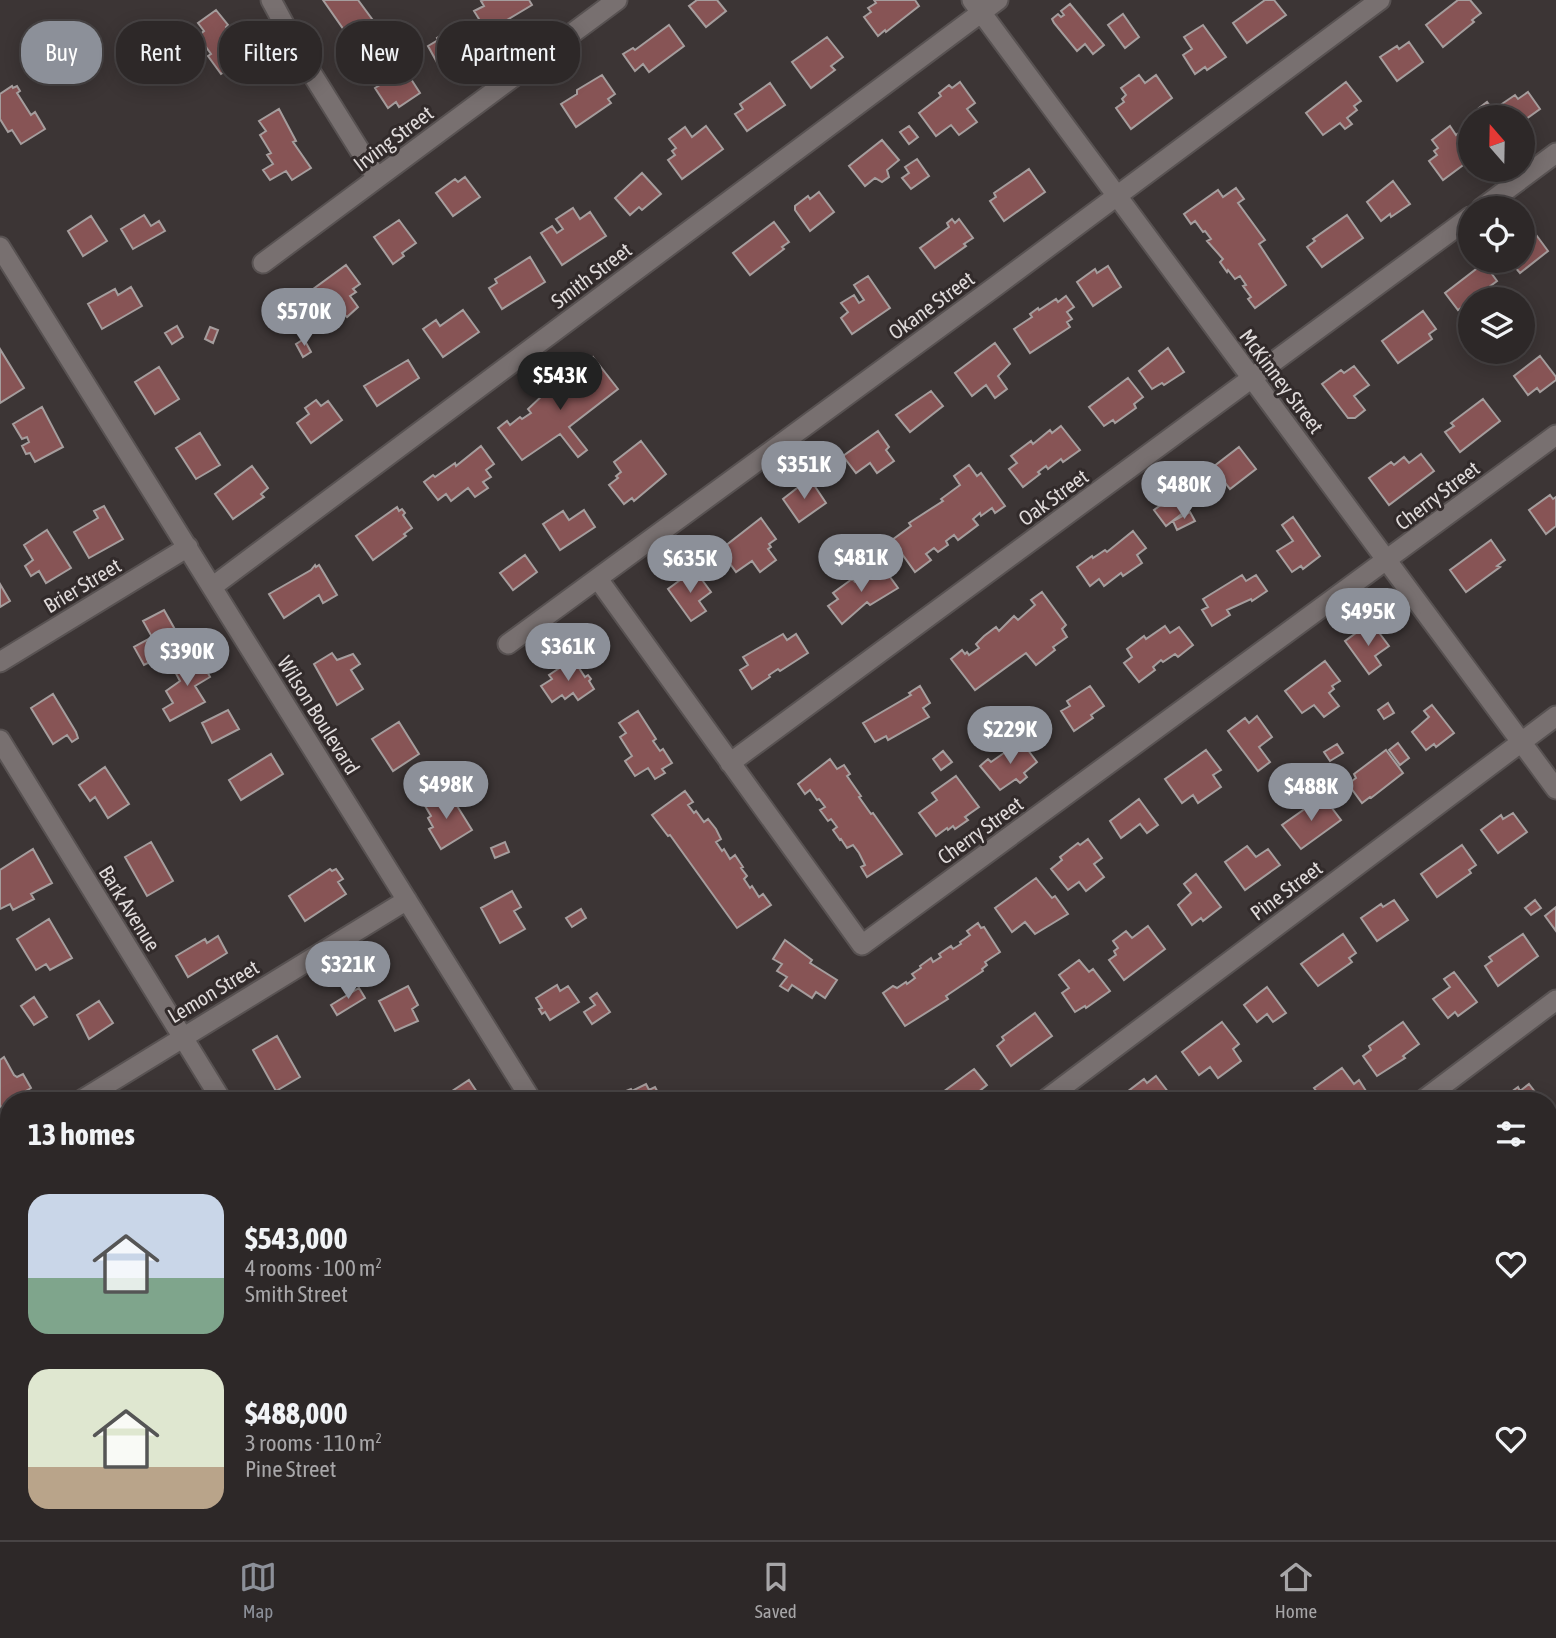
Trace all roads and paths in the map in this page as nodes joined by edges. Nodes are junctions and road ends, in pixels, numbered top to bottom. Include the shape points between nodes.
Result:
1 (271, 0) edge
2 (617, 0) edge
3 (998, 0) edge
4 (1380, 0) edge
5 (977, 7) edge
6 (1556, 153) edge
7 (377, 178) junction
8 (1117, 196) junction
9 (1498, 196) edge
10 (1458, 226) edge
11 (0, 247) edge
12 (263, 263) dead end
13 (1252, 379) junction
14 (1556, 435) edge
15 (188, 547) junction
16 (1388, 560) junction
17 (598, 579) junction
18 (212, 586) junction
19 (508, 644) dead end
20 (0, 662) edge
21 (1556, 716) edge
22 (0, 740) edge
23 (1520, 742) junction
24 (730, 763) junction
25 (1556, 789) edge
26 (407, 901) junction
27 (1556, 1000) edge
28 (182, 1036) junction
29 (94, 1092) edge
30 (216, 1092) edge
31 (526, 1092) edge
32 (1056, 1092) edge
33 (1434, 1092) edge

1 - 7 street
2 - 7 street, Irving Street
3 - 5 street, Smith Street
4 - 8 street, Okane Street
5 - 8 street, McKinney Street
5 - 18 street, Smith Street
6 - 9 street
7 - 12 street, Irving Street
8 - 13 street, McKinney Street
8 - 17 street, Okane Street
10 - 13 street, Oak Street
11 - 15 street, Wilson Boulevard
13 - 16 street, McKinney Street
13 - 24 street, Oak Street
14 - 16 street, Cherry Street
15 - 18 street, Wilson Boulevard
15 - 20 street, Brier Street
16 - 23 street, McKinney Street
16 - 24 street, Cherry Street via 862,945
17 - 19 street, Okane Street
17 - 24 street, Cherry Street
18 - 26 street, Wilson Boulevard
21 - 23 street, Pine Street
22 - 28 street, Bark Avenue
23 - 25 street, McKinney Street
23 - 32 street, Pine Street
26 - 28 street, Lemon Street
26 - 31 street, Wilson Boulevard
27 - 33 street
28 - 29 street, Lemon Street
28 - 30 street, Bark Avenue

